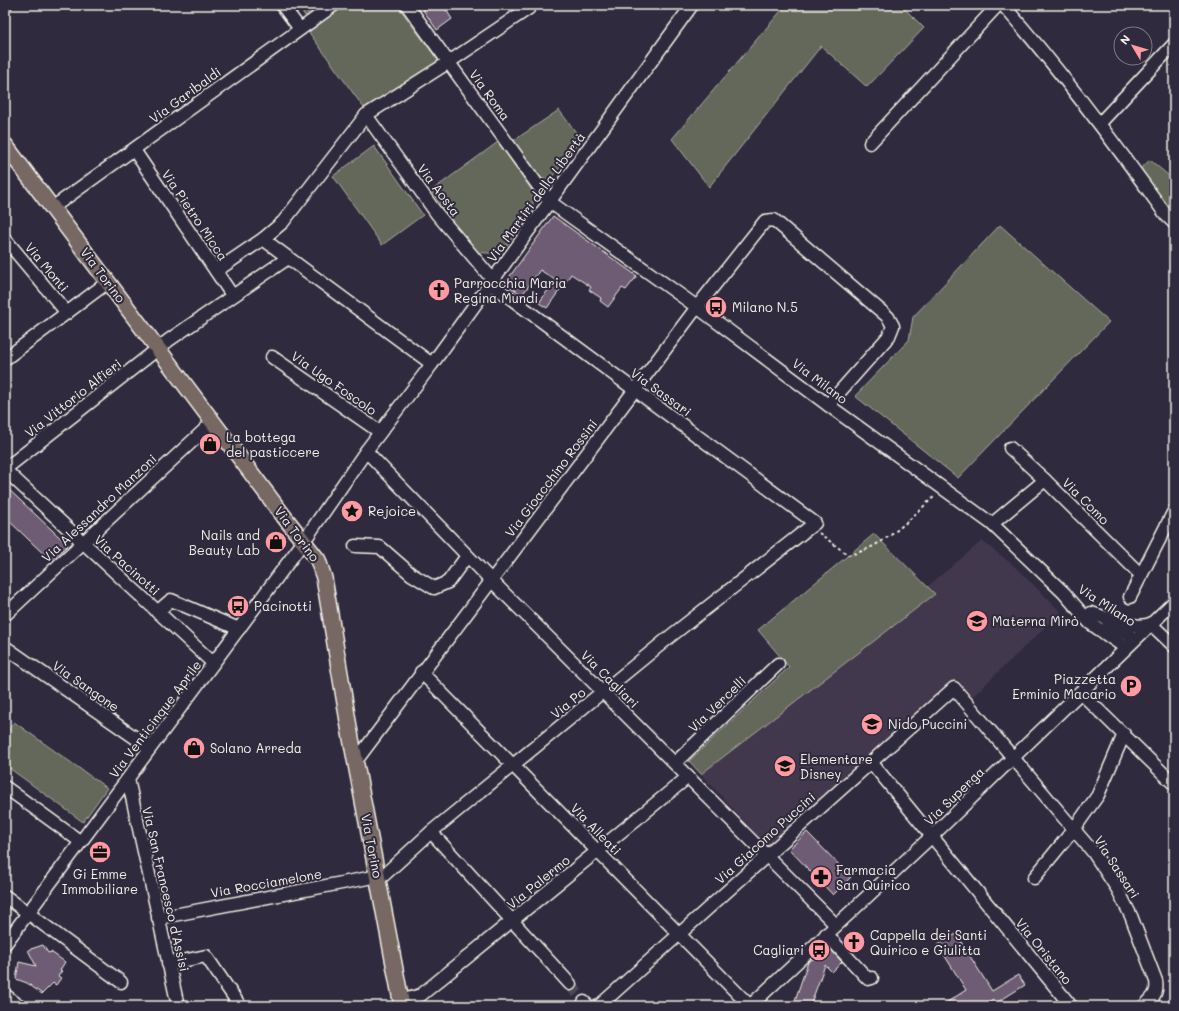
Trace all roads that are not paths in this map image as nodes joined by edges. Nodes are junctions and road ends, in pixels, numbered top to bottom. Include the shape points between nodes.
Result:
1 (282, 5) edge
2 (334, 5) edge
3 (407, 5) edge
4 (692, 5) edge
5 (998, 5) edge
6 (1003, 5) edge
7 (529, 8) dead end
8 (300, 29) junction
9 (1174, 44) edge
10 (448, 62) junction
11 (366, 115) junction
12 (1100, 123) junction
13 (870, 143) dead end
14 (5, 145) edge
15 (134, 150) junction
16 (550, 202) junction
17 (52, 208) junction
18 (1174, 223) edge
19 (5, 239) edge
20 (263, 239) junction
21 (288, 258) junction
22 (216, 271) junction
23 (492, 281) junction
24 (108, 282) junction
25 (232, 295) junction
26 (697, 307) junction
27 (67, 313) junction
28 (159, 349) junction
29 (272, 357) dead end
30 (5, 359) edge
31 (432, 364) junction
32 (634, 390) junction
33 (828, 405) junction
34 (213, 422) junction
35 (380, 432) junction
36 (1010, 448) dead end
37 (366, 451) junction
38 (5, 470) edge
39 (1045, 480) junction
40 (1174, 511) edge
41 (992, 524) junction
42 (812, 525) joint
43 (304, 541) junction
44 (82, 542) junction
45 (355, 546) dead end
46 (467, 556) junction
47 (1141, 575) junction
48 (491, 580) junction
49 (1064, 593) junction
50 (1130, 597) dead end
51 (1174, 602) edge
52 (157, 612) junction
53 (1092, 613) junction
54 (5, 615) edge
55 (1151, 624) junction
56 (239, 629) junction
57 (1103, 632) junction
58 (1131, 644) junction
59 (1174, 646) edge
60 (5, 647) edge
61 (213, 663) junction
62 (1110, 663) junction
63 (778, 664) dead end
64 (421, 672) junction
65 (604, 692) junction
66 (1080, 692) junction
67 (1124, 734) junction
68 (150, 748) junction
69 (1012, 758) junction
70 (356, 761) junction
71 (871, 762) junction
72 (674, 763) junction
73 (514, 765) junction
74 (688, 777) junction
75 (128, 779) junction
76 (1174, 784) edge
77 (5, 787) edge
78 (1074, 829) junction
79 (431, 832) junction
80 (932, 836) junction
81 (81, 842) junction
82 (598, 851) junction
83 (766, 855) junction
84 (378, 877) junction
85 (1034, 878) dead end
86 (5, 896) edge
87 (28, 912) junction
88 (158, 918) junction
89 (513, 920) junction
90 (836, 925) junction
91 (826, 934) junction
92 (679, 935) junction
93 (5, 944) edge
94 (168, 964) junction
95 (872, 978) dead end
96 (121, 982) dead end
97 (570, 984) tunnel mouth
98 (5, 995) edge
99 (402, 1004) edge
100 (19, 1006) edge
101 (178, 1006) edge
102 (240, 1006) edge
103 (598, 1006) edge
104 (750, 1006) edge
105 (1070, 1006) edge
106 (1144, 1006) edge

1 - 8 street
2 - 8 street, Via Garibaldi
3 - 10 street, Via Roma
4 - 16 street, Via Martiri della Libertà
5 - 13 street
6 - 12 street via 1046,53
7 - 10 street
8 - 15 street, Via Garibaldi
9 - 12 street
10 - 11 street
10 - 16 street, Via Roma
11 - 20 street via 283,222
11 - 23 street, Via Aosta via 437,214
12 - 18 street
14 - 17 main road, Via Torino
15 - 17 street, Via Garibaldi
15 - 22 street, Via Pietro Micca
16 - 23 street, Via Martiri della Libertà
16 - 26 street, Via Milano
17 - 24 main road, Via Torino
19 - 27 street, Via Monti
20 - 21 street
20 - 22 street
21 - 25 street, Via Vittorio Alfieri
21 - 31 street
22 - 25 street, Via Pietro Micca
23 - 31 street, Via Martiri della Libertà
23 - 32 street, Via Sassari
24 - 27 street
24 - 28 main road, Via Torino
25 - 28 street, Via Vittorio Alfieri
26 - 32 street, Via Gioacchino Rossini
26 - 33 street, Via Milano
26 - 33 street, Via Gioacchino Rossini via 765,221 774,220 888,317 892,326 889,336
27 - 30 street
28 - 34 main road, Via Torino
28 - 38 street, Via Vittorio Alfieri
29 - 35 street, Via Ugo Foscolo
31 - 35 street, Via Martiri della Libertà
32 - 42 street, Via Sassari
32 - 48 street, Via Gioacchino Rossini
33 - 41 street, Via Milano
34 - 43 main road, Via Torino
34 - 44 street, Via Alessandro Manzoni
35 - 37 street, Via Martiri della Libertà
36 - 39 street, Via Como
37 - 43 street, Via Martiri della Libertà
37 - 46 street, Via Cagliari
38 - 44 street, Via Pacinotti
39 - 41 street
39 - 47 street, Via Como
40 - 47 street
41 - 49 street, Via Milano
42 - 65 street, Via Po
43 - 56 street, Via Venticinque Aprile
43 - 70 main road, Via Torino via 318,560 324,578
44 - 52 street, Via Pacinotti
44 - 54 street, Via Alessandro Manzoni
45 - 46 street via 380,547 411,574 434,588 448,582
46 - 48 street, Via Cagliari
47 - 50 street
48 - 64 street, Via Gioacchino Rossini
48 - 65 street, Via Cagliari
49 - 53 street, Via Milano
49 - 57 street, Via Milano via 1090,623
51 - 55 street, Via Superga
52 - 56 street via 171,600
52 - 61 street, Via Pacinotti
53 - 55 street via 1136,626
53 - 58 street, Via Milano
55 - 58 street, Via Superga
55 - 59 street
56 - 61 street, Via Venticinque Aprile
57 - 58 street, Via Milano
57 - 62 street via 1111,649
58 - 62 street, Via Superga
60 - 68 street, Via Sangone
61 - 68 street, Via Venticinque Aprile
62 - 66 street, Via Superga
63 - 72 street, Via Vercelli
64 - 70 street, Via Gioacchino Rossini
64 - 73 street, Via Alleati
65 - 72 street, Via Cagliari
65 - 73 street, Via Po
66 - 67 street
66 - 69 street, Via Superga
67 - 76 street
67 - 78 street via 1098,795
68 - 75 street, Via Venticinque Aprile
69 - 71 street, Via Giacomo Puccini via 954,688
69 - 78 street, Via Sassari
69 - 80 street, Via Superga
70 - 84 main road, Via Torino
71 - 80 street, Via Oristano
71 - 83 street, Via Giacomo Puccini
72 - 74 street, Via Cagliari
73 - 79 street, Via Po
73 - 82 street, Via Alleati
74 - 82 street, Via Palermo
74 - 83 street, Via Cagliari
75 - 81 street, Via Venticinque Aprile
75 - 88 street, Via San Francesco d'Assisi
77 - 81 street
78 - 85 street
78 - 106 street, Via Sassari via 1118,890 1154,972 1157,989 1155,996
79 - 84 street, Via Po via 390,871
79 - 89 street
80 - 90 street, Via Superga
80 - 105 street, Via Oristano
81 - 87 street, Via Venticinque Aprile
82 - 89 street, Via Palermo
82 - 92 street, Via Alleati
83 - 90 street, Via Cagliari
83 - 92 street, Via Giacomo Puccini
84 - 88 street, Via Rocciamelone
84 - 99 main road, Via Torino
86 - 87 street
87 - 93 street, Via Venticinque Aprile
87 - 96 street
88 - 94 street, Via San Francesco d'Assisi
89 - 97 street
89 - 99 street, Via Palermo via 421,995
90 - 91 street, Via Superga
91 - 95 street via 868,979
91 - 104 street, Via Superga
92 - 103 street, Via Giacomo Puccini
92 - 104 street, Via Alleati
94 - 101 street, Via San Francesco d'Assisi
94 - 102 street via 206,956
98 - 100 street

